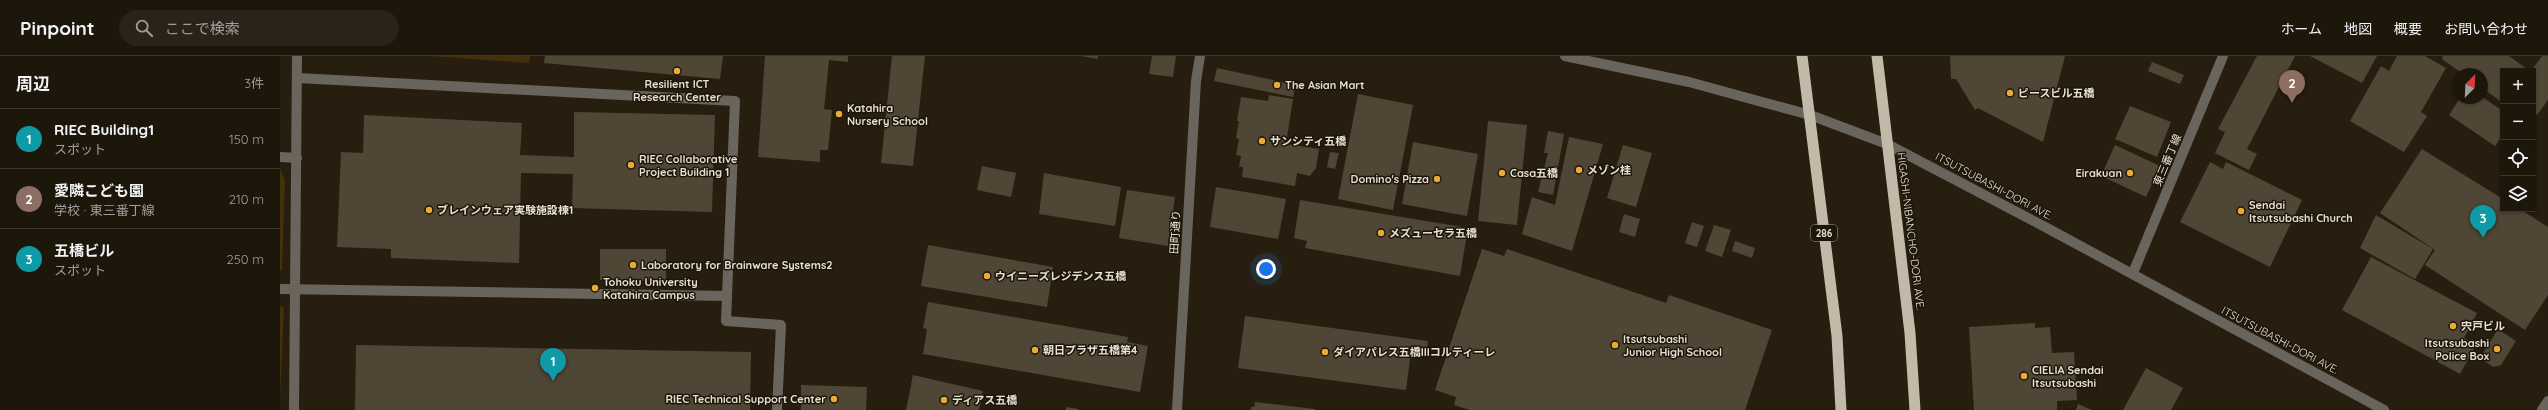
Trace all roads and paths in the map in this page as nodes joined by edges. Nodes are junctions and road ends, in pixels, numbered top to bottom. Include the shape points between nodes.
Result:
1 (297, 56) edge
2 (1200, 56) edge
3 (1565, 56) edge
4 (1802, 56) edge
5 (1877, 56) edge
6 (2223, 56) edge
7 (298, 78) junction
8 (1810, 115) junction
9 (1887, 144) junction
10 (280, 157) edge
11 (297, 158) junction
12 (2133, 273) junction
13 (280, 289) edge
14 (296, 289) junction
15 (727, 296) junction
16 (2548, 401) edge
17 (294, 410) edge
18 (777, 410) edge
19 (1177, 410) edge
20 (1841, 410) edge
21 (1915, 410) edge
22 (2384, 410) edge
23 (2542, 410) edge

1 - 7 street
2 - 19 street, 田町通り via 1196,81
3 - 8 street, ITSUTSUBASHI-DORI AVE. via 1689,82
4 - 8 highway, 286
5 - 9 highway, HIGASHI-NIBANCHO-DORI AVE.
6 - 12 street, 東三番丁線
7 - 11 street
7 - 15 street via 736,101
8 - 9 street, ITSUTSUBASHI-DORI AVE.
8 - 20 highway, 286 via 1837,336
9 - 12 street, ITSUTSUBASHI-DORI AVE.
9 - 21 highway, HIGASHI-NIBANCHO-DORI AVE. via 1910,333
10 - 11 street
11 - 14 street
12 - 22 street, ITSUTSUBASHI-DORI AVE.
13 - 14 street
14 - 15 street
14 - 17 street
15 - 18 street via 726,321 781,325
16 - 23 street

